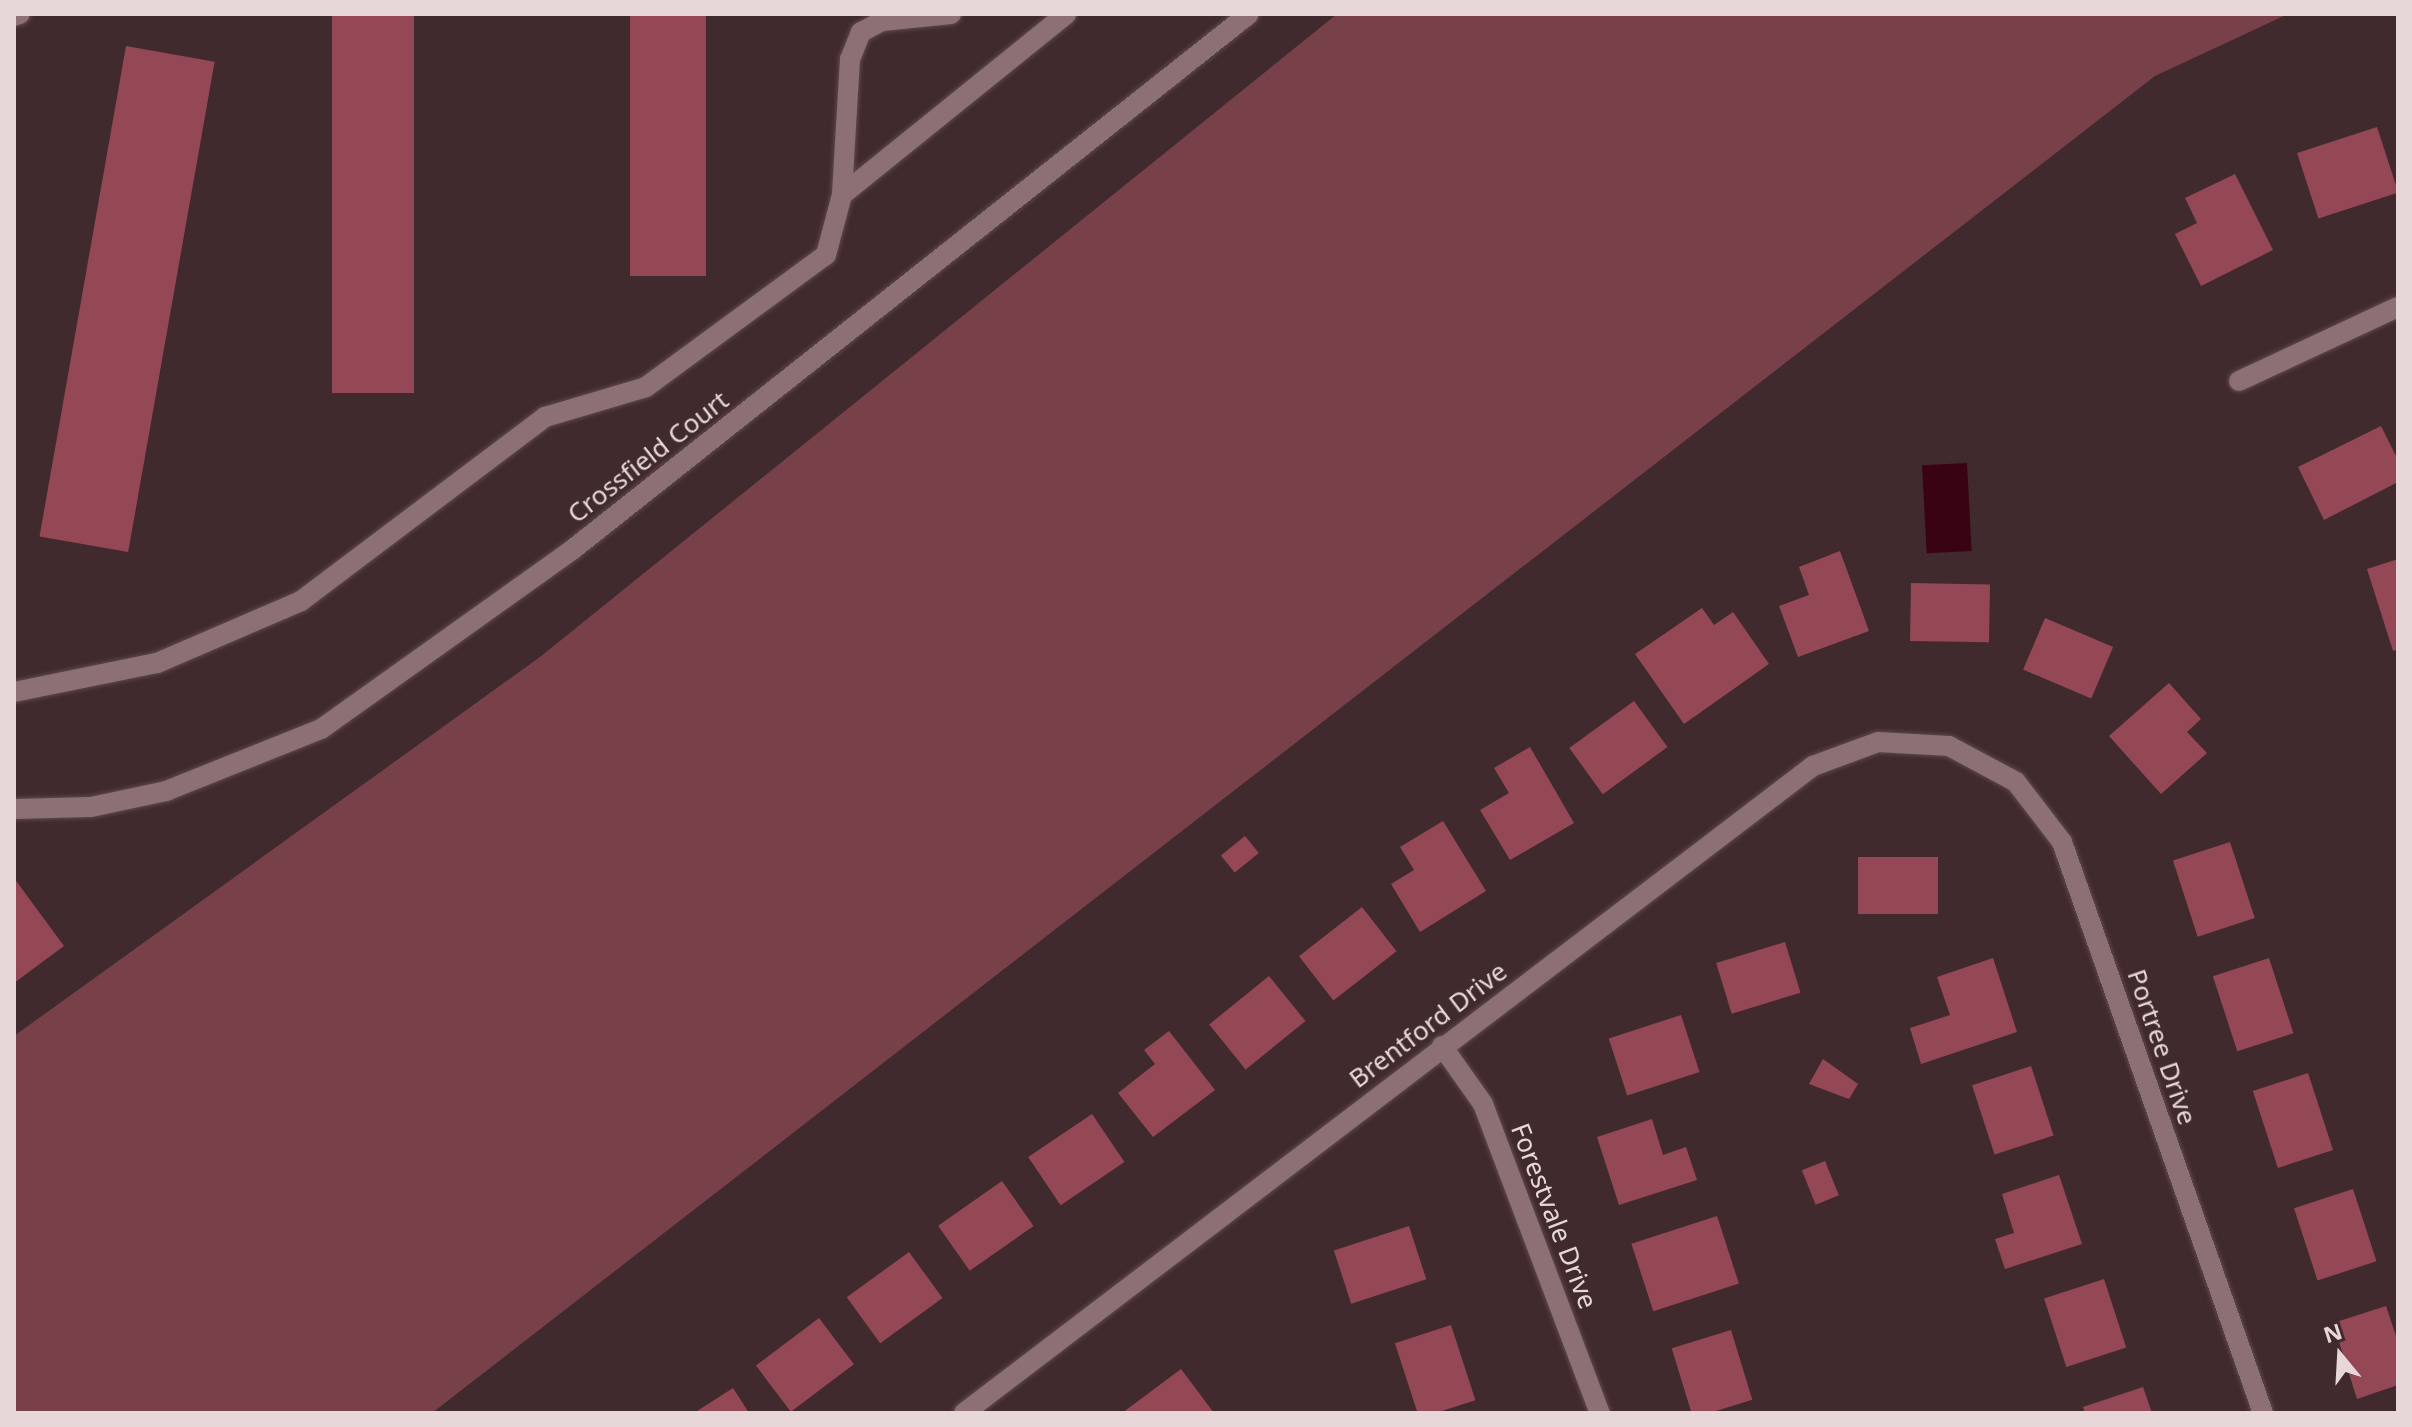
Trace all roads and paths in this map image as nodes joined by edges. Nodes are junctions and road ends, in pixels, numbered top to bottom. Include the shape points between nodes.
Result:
1 (20, 14) edge
2 (951, 14) edge
3 (1066, 14) edge
4 (1249, 14) edge
5 (14, 16) edge
6 (842, 195) junction
7 (2398, 307) edge
8 (2239, 381) dead end
9 (14, 692) edge
10 (1949, 746) joint
11 (14, 809) edge
12 (1442, 1046) junction
13 (985, 1406) edge
14 (964, 1413) edge
15 (1600, 1413) edge
16 (2263, 1413) edge

1 - 5 street
2 - 6 street via 882,21 861,32 850,59
3 - 6 street
4 - 11 street, Crossfield Court via 572,550 321,729 166,791 91,807
6 - 9 street via 826,255 646,387 545,417 301,601 157,663
7 - 8 street
10 - 12 street, Brentford Drive via 1878,742 1813,766
10 - 16 street, Portree Drive via 2016,782 2062,842
12 - 13 street, Brentford Drive
12 - 15 street, Forestvale Drive via 1483,1104
13 - 14 street, Brentford Drive

